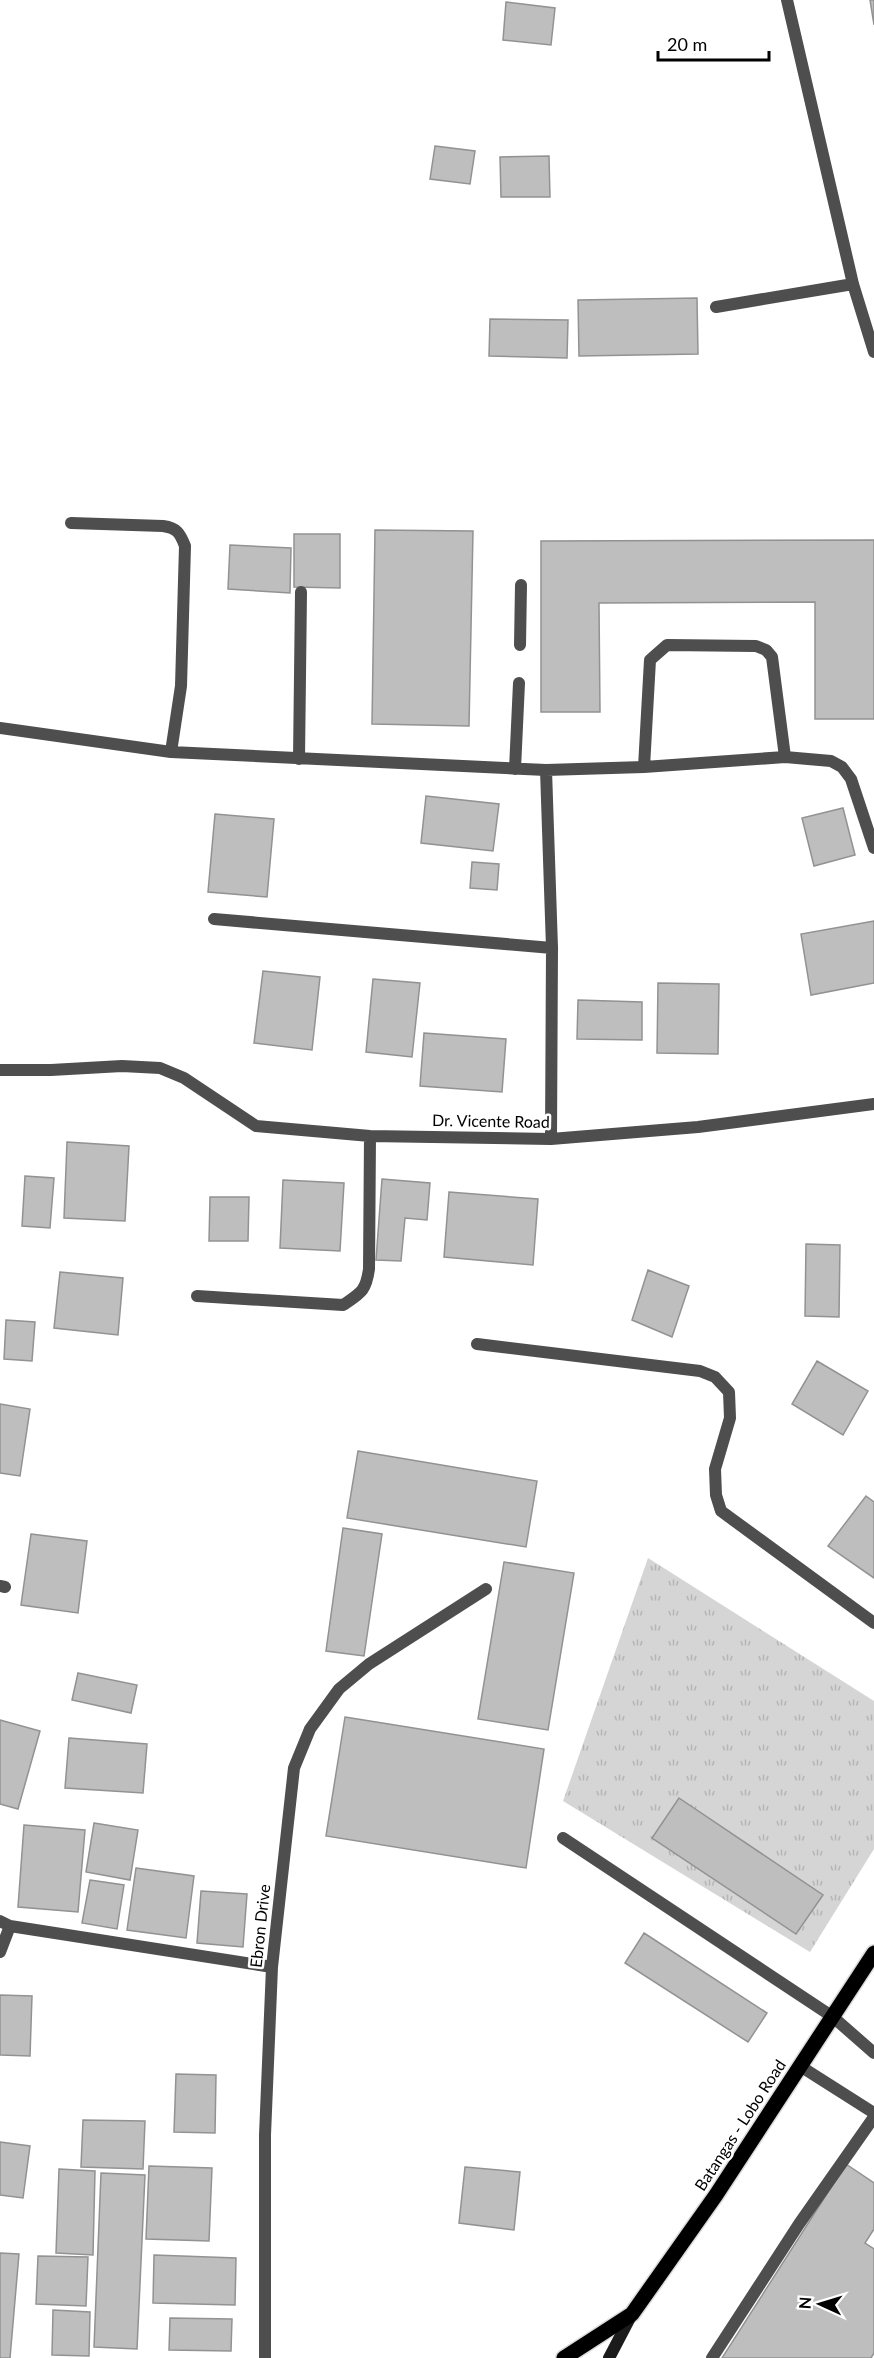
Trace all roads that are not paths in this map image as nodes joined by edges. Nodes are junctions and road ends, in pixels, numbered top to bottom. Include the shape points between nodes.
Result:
1 (788, 0) edge
2 (853, 284) junction
3 (716, 307) dead end
4 (874, 352) edge
5 (71, 524) dead end
6 (521, 585) dead end
7 (301, 592) dead end
8 (520, 645) dead end
9 (519, 683) dead end
10 (0, 728) edge
11 (171, 752) junction
12 (785, 758) junction
13 (299, 759) junction
14 (644, 767) junction
15 (515, 769) junction
16 (546, 770) junction
17 (874, 848) edge
18 (214, 919) dead end
19 (552, 948) junction
20 (0, 1070) edge
21 (874, 1104) edge
22 (370, 1136) junction
23 (551, 1139) junction
24 (197, 1296) dead end
25 (477, 1344) dead end
26 (486, 1589) dead end
27 (874, 1623) edge
28 (563, 1838) dead end
29 (5, 1923) edge
30 (0, 1952) edge
31 (874, 1953) edge
32 (272, 1967) junction
33 (833, 2017) junction
34 (874, 2053) edge
35 (800, 2066) junction
36 (874, 2115) edge
37 (632, 2314) junction
38 (265, 2358) edge
39 (564, 2358) edge
40 (609, 2358) edge
41 (712, 2358) edge

1 - 2 street
2 - 3 street
2 - 4 street
5 - 11 street via 163,526 180,534 185,546 181,686
6 - 8 street
7 - 13 street
9 - 15 street
10 - 11 street
11 - 13 street
12 - 14 street
12 - 14 street via 772,657 766,650 756,646 668,645 650,660
12 - 17 street via 831,761 842,767 851,779
13 - 15 street
14 - 16 street
15 - 16 street
16 - 19 street
18 - 19 street
19 - 23 street
20 - 22 street, Dr. Vicente Road via 160,1068 184,1078 256,1126
21 - 23 street, Dr. Vicente Road via 698,1127
22 - 23 street, Dr. Vicente Road
22 - 24 street via 369,1269 367,1285 358,1295 343,1305
25 - 27 street via 700,1371 715,1377 729,1392 730,1418 715,1469 721,1511
26 - 32 street, Ebron Drive via 369,1664 339,1689 310,1729 294,1768
28 - 33 street
29 - 30 street
29 - 32 street
31 - 33 main road, Batangas - Lobo Road
32 - 38 street, Ebron Drive via 265,2135
33 - 34 street
33 - 35 main road, Batangas - Lobo Road
35 - 36 street
35 - 37 main road, Batangas - Lobo Road
36 - 41 street
37 - 39 main road
37 - 40 main road

